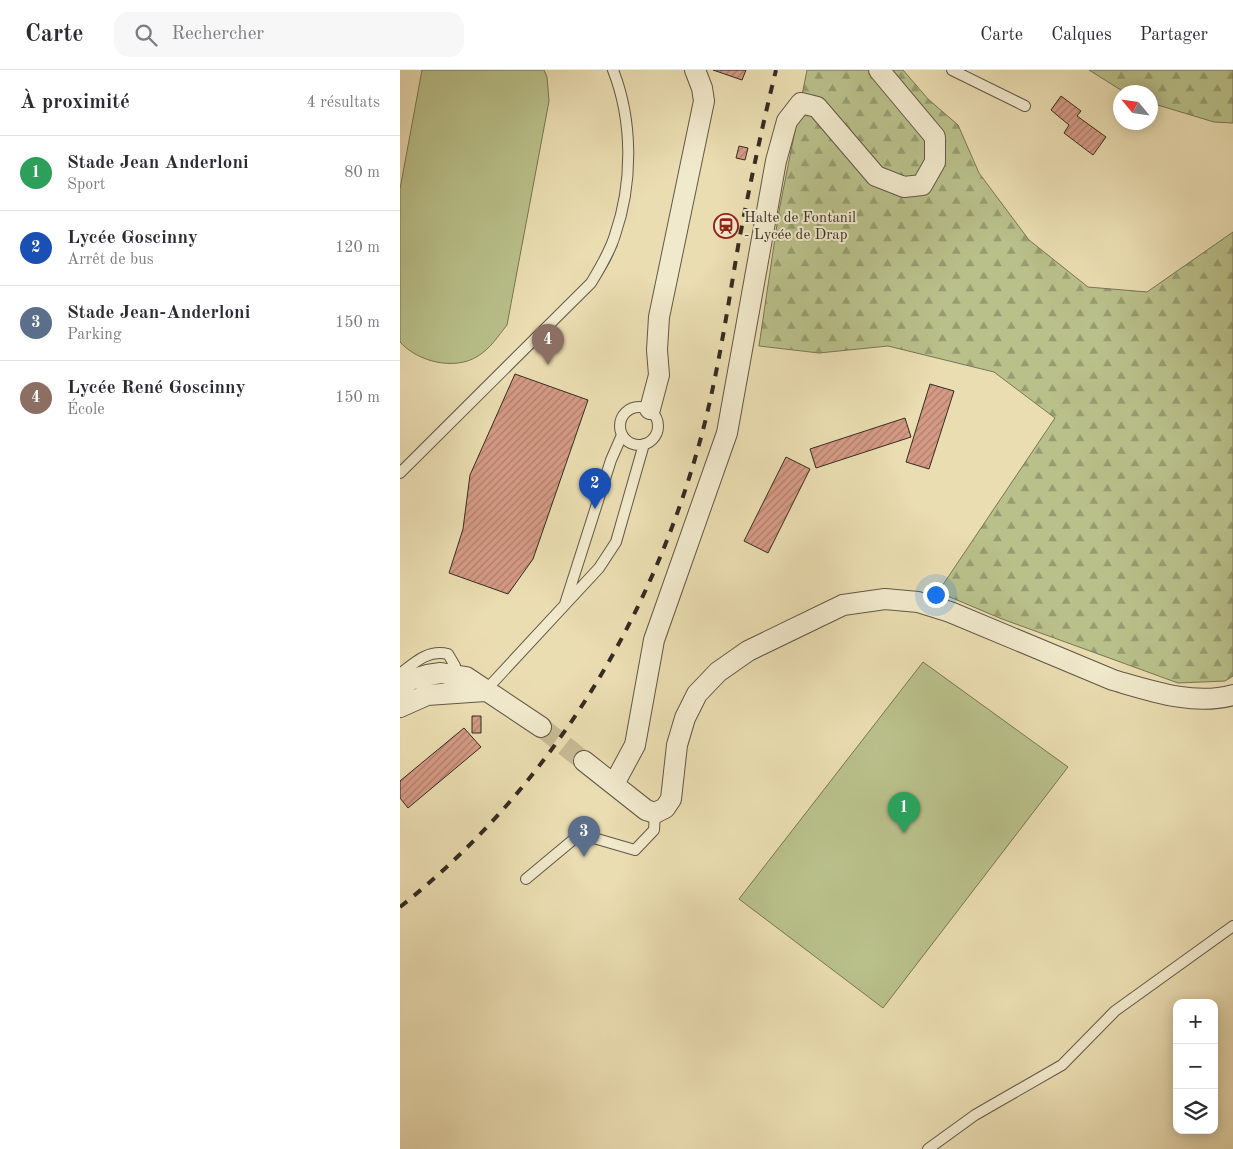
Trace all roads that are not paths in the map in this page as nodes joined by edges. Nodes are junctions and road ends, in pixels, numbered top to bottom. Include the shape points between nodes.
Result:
1 (613, 70) edge
2 (696, 70) edge
3 (879, 70) edge
4 (952, 70) edge
5 (1026, 106) dead end
6 (650, 410) junction
7 (622, 435) junction
8 (644, 444) junction
9 (400, 473) edge
10 (564, 607) junction
11 (400, 674) edge
12 (454, 674) junction
13 (400, 687) edge
14 (485, 691) junction
15 (440, 694) junction
16 (1233, 695) edge
17 (400, 707) edge
18 (541, 727) tunnel mouth
19 (584, 761) tunnel mouth
20 (614, 784) junction
21 (655, 813) junction
22 (526, 879) dead end
23 (1233, 926) edge
24 (928, 1149) edge

1 - 9 lane via 625,103 628,145 624,200 604,261 591,283
2 - 6 street via 704,101 659,317 656,350 659,375
3 - 20 street via 935,137 934,162 922,184 904,187 876,176 817,107 801,103 787,121 776,160 727,433 654,640 635,745
4 - 5 lane
6 - 7 lane via 637,406 626,412 620,423
6 - 8 lane via 657,419 658,432
7 - 8 lane via 632,444
7 - 10 lane via 608,468
8 - 10 lane via 616,542 599,568
10 - 14 lane
11 - 12 lane via 427,655 444,653 452,659
12 - 13 street via 427,675
12 - 14 street via 466,677
12 - 15 lane
14 - 15 street
14 - 18 street
15 - 17 street via 411,700
16 - 21 street via 1191,699 1113,680 950,612 918,602 885,599 843,605 748,651 718,672 697,694 676,746 671,799 665,808
19 - 20 street
20 - 21 street via 646,810
21 - 22 lane via 654,830 635,850 580,834
23 - 24 lane via 1115,1012 1062,1065 975,1115

